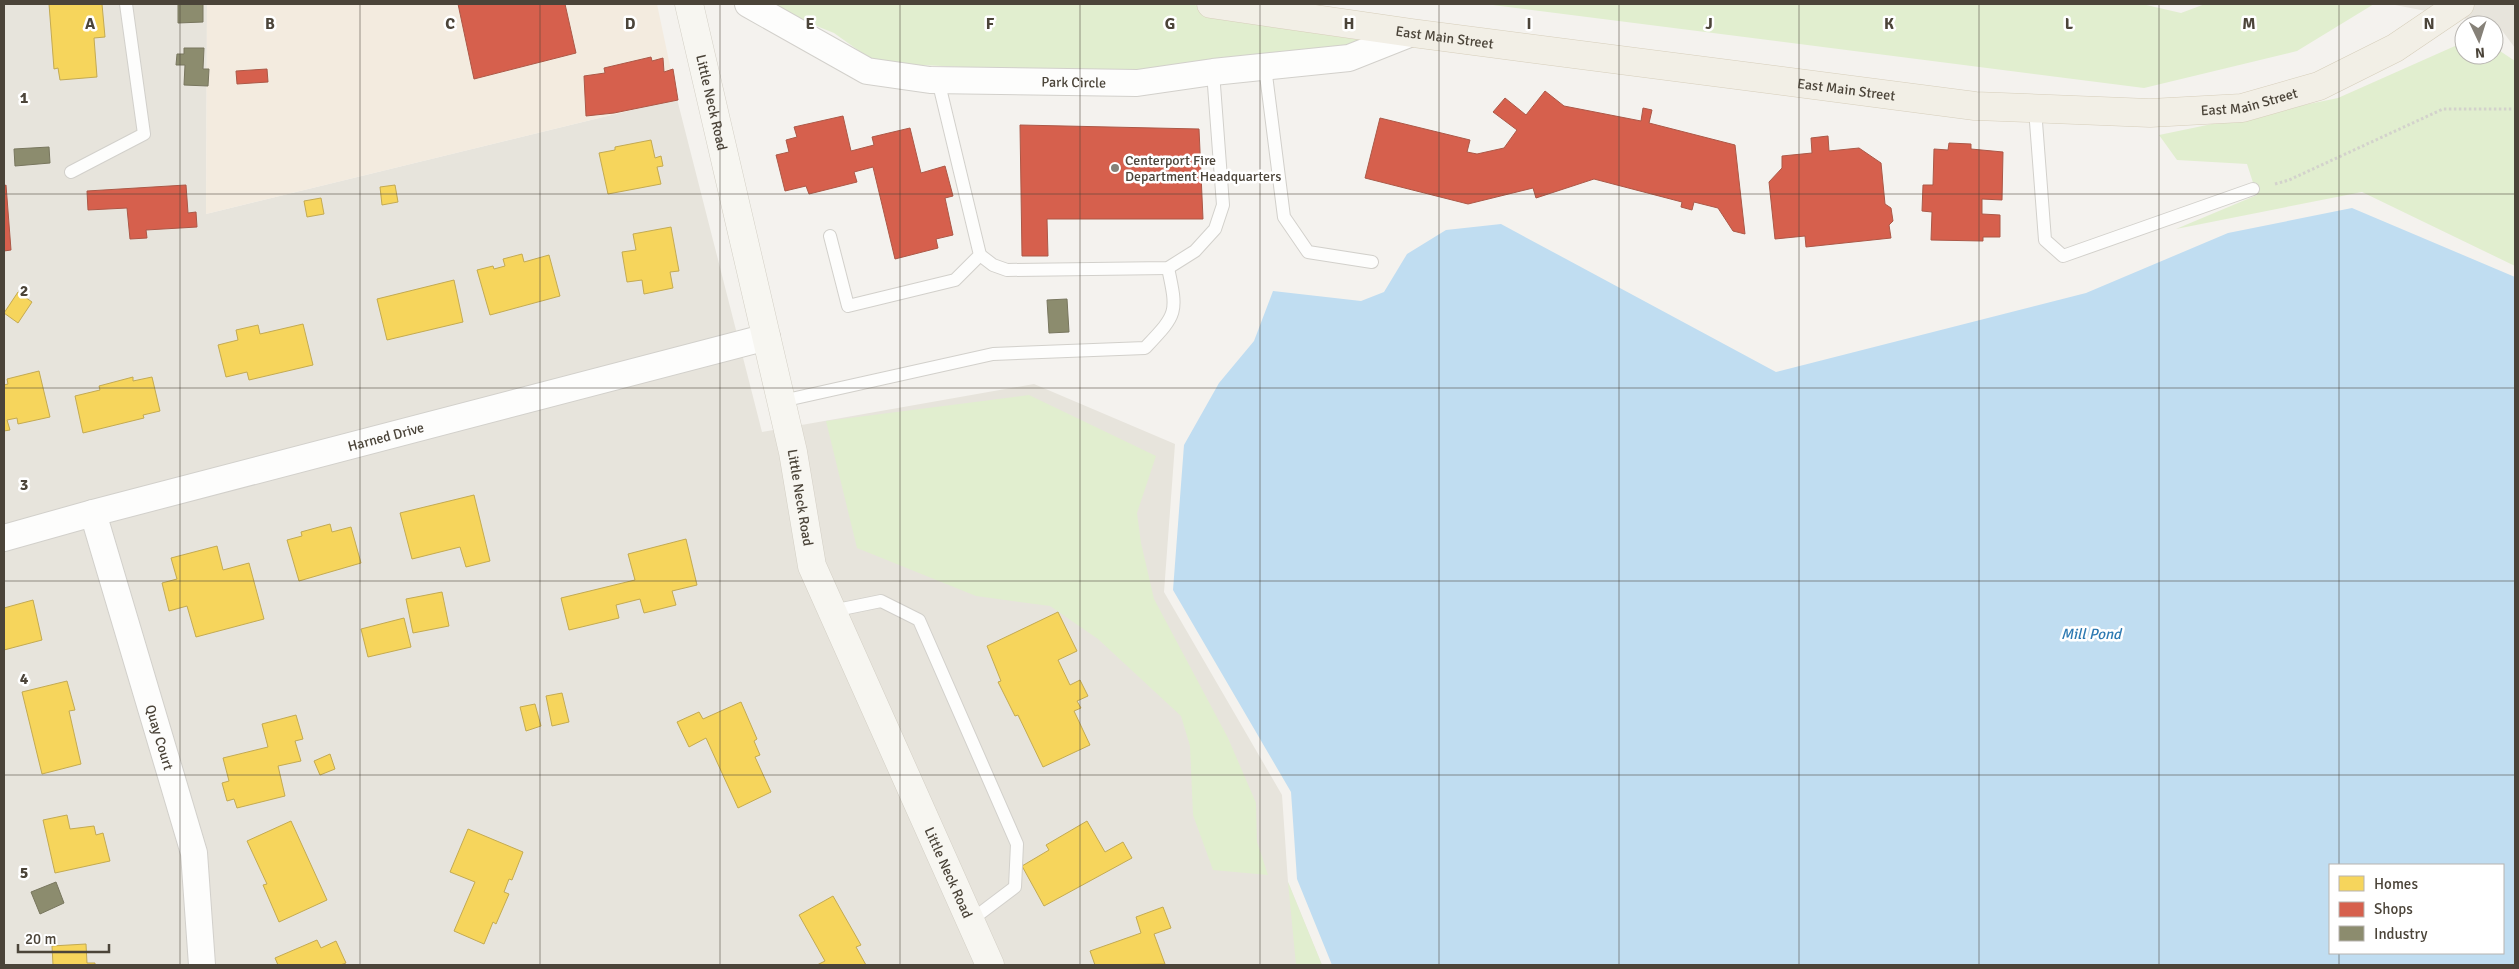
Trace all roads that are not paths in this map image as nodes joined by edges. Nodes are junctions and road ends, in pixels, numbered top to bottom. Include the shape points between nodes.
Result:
1 (126, 4) edge
2 (689, 4) edge
3 (748, 4) edge
4 (1211, 4) edge
5 (2460, 4) edge
6 (1412, 34) junction
7 (1265, 67) junction
8 (1213, 72) junction
9 (938, 80) junction
10 (2035, 109) junction
11 (71, 172) dead end
12 (2253, 189) road end
13 (830, 236) dead end
14 (980, 255) junction
15 (1372, 262) dead end
16 (1168, 268) junction
17 (767, 337) junction
18 (782, 401) junction
19 (92, 513) junction
20 (4, 538) edge
21 (832, 611) junction
22 (970, 921) junction
23 (202, 965) edge
24 (990, 965) edge

1 - 11 lane via 144,134
2 - 17 street, Little Neck Road
3 - 9 street, Park Circle via 867,70
4 - 6 main road, East Main Street
5 - 10 main road, East Main Street via 2395,48 2319,86 2242,108 2150,113
6 - 7 street, Park Circle via 1349,58
6 - 10 main road, East Main Street via 1976,106
7 - 8 street, Park Circle
7 - 15 lane via 1284,217 1308,252
8 - 9 street, Park Circle via 1137,83
8 - 16 lane via 1223,205 1215,229 1195,251
9 - 14 lane
10 - 12 lane via 2045,240 2063,256
13 - 14 lane via 848,306 955,280
14 - 16 lane via 1007,270
16 - 18 lane via 1174,297 1172,320 1146,348 993,354
17 - 18 street, Little Neck Road
17 - 19 street, Harned Drive
18 - 21 street, Little Neck Road via 812,566
19 - 20 street, Harned Drive
19 - 23 street, Quay Court via 194,853
21 - 22 street, Little Neck Road
21 - 22 lane via 881,602 919,620 1017,844 1015,888
22 - 24 street, Little Neck Road

